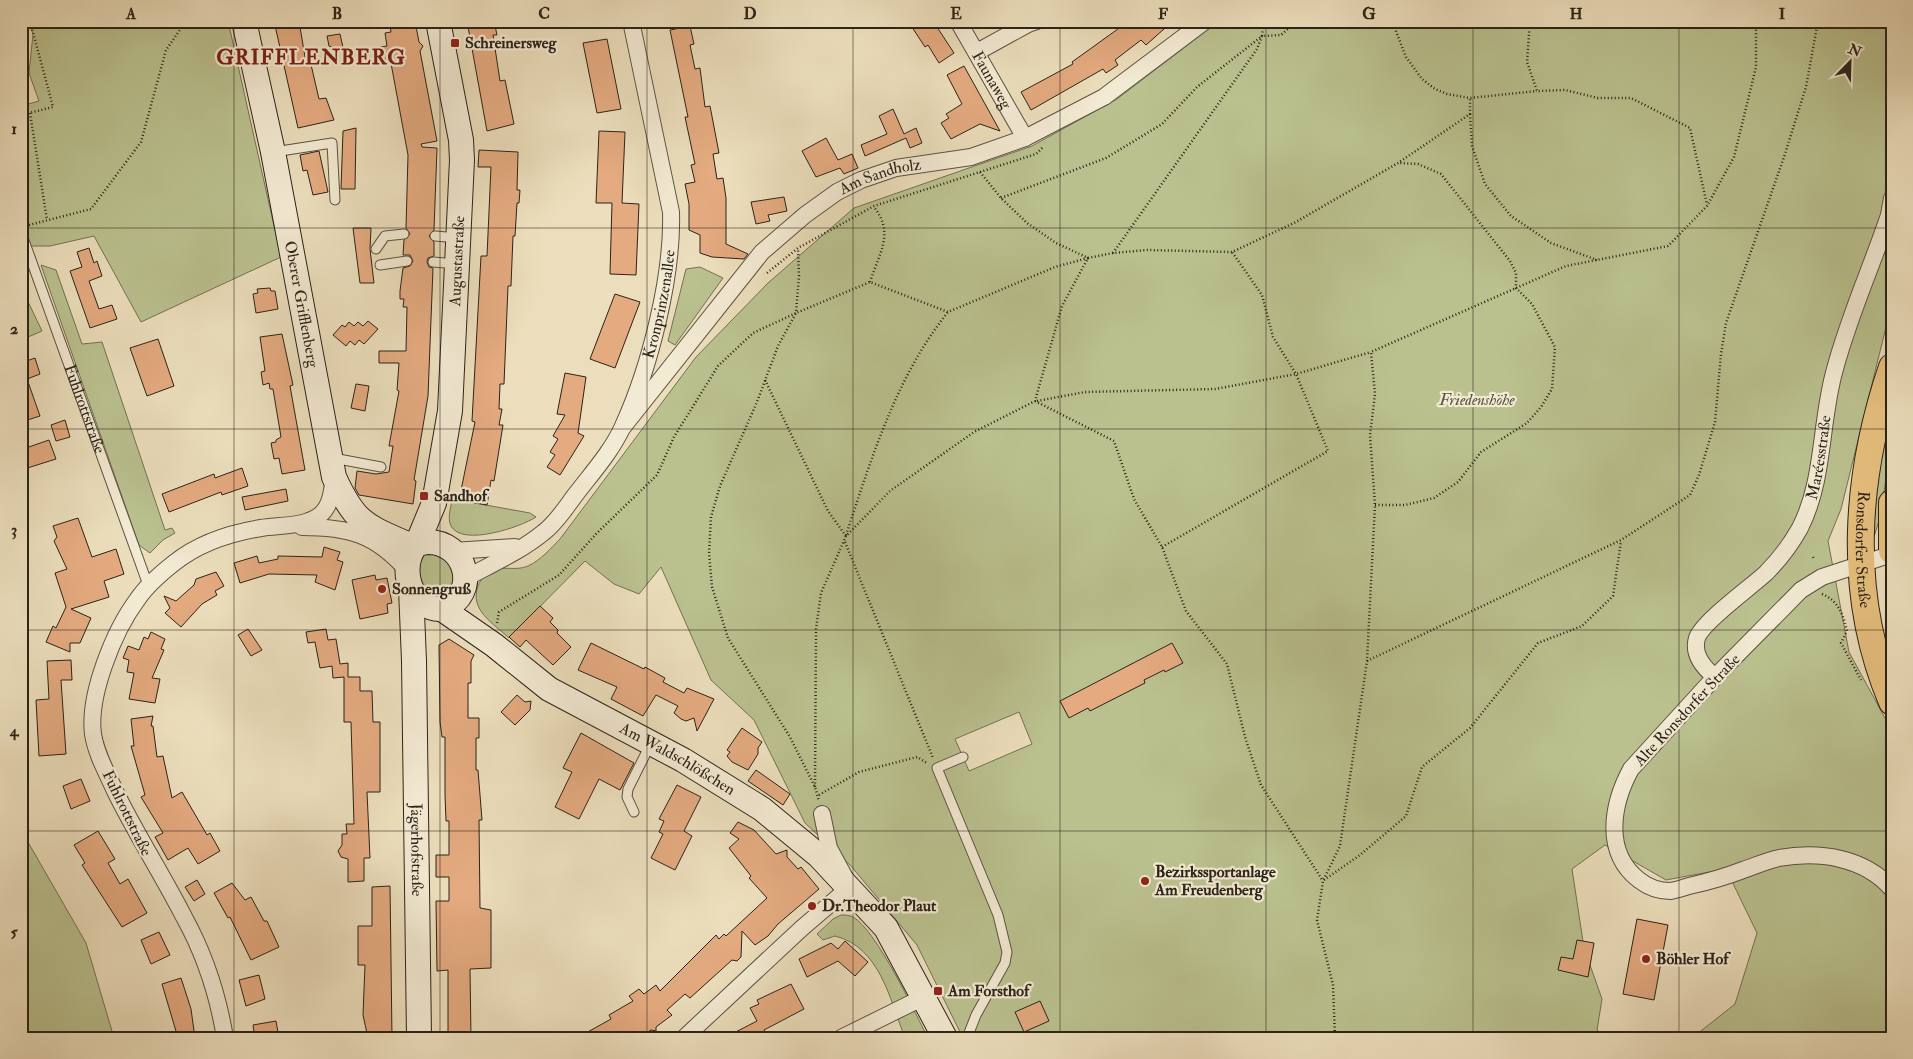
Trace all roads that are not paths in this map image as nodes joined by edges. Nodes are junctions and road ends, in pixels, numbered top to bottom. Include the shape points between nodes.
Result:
1 (244, 21) edge
2 (438, 21) edge
3 (631, 21) edge
4 (958, 21) edge
5 (1037, 21) edge
6 (1205, 21) edge
7 (977, 52) junction
8 (1025, 138) junction
9 (273, 152) junction
10 (1892, 198) edge
11 (335, 200) dead end
12 (21, 232) edge
13 (404, 234) dead end
14 (435, 236) dead end
15 (458, 238) junction
16 (376, 249) dead end
17 (407, 261) dead end
18 (433, 262) dead end
19 (457, 264) junction
20 (380, 265) dead end
21 (1892, 367) edge
22 (623, 427) junction
23 (381, 467) dead end
24 (332, 468) junction
25 (434, 503) junction
26 (1892, 503) edge
27 (260, 528) junction
28 (415, 546) junction
29 (522, 546) junction
30 (448, 548) junction
31 (1892, 553) edge
32 (1860, 563) junction
33 (409, 579) junction
34 (148, 585) junction
35 (451, 599) junction
36 (414, 662) junction
37 (1715, 677) junction
38 (1892, 702) edge
39 (651, 743) junction
40 (963, 757) dead end
41 (634, 812) dead end
42 (822, 814) dead end
43 (850, 887) junction
44 (1892, 889) edge
45 (924, 997) junction
46 (225, 1038) edge
47 (419, 1038) edge
48 (684, 1038) edge
49 (841, 1038) edge
50 (945, 1038) edge
51 (966, 1038) edge

1 - 9 street, Oberer Grifflenberg
2 - 15 street, Augustastraße via 461,140
3 - 22 street, Kronprinzenallee via 668,192 672,233 664,290 646,361
4 - 7 street, Faunaweg
5 - 7 street
6 - 8 street, Am Sandholz via 1104,97
7 - 8 street, Faunaweg
8 - 22 street, Am Sandholz via 971,157 879,173 837,192 805,215 762,252
9 - 11 lane via 332,143
9 - 24 street, Oberer Grifflenberg
10 - 37 street, Maréesstraße via 1835,368 1814,492 1800,527 1767,572 1709,623 1697,638 1696,653 1704,668
12 - 34 lane, Fuhlrottstraße
13 - 16 lane via 386,236
14 - 15 lane
15 - 19 street, Augustastraße
17 - 20 lane
18 - 19 lane
19 - 25 street, Augustastraße via 450,411
21 - 32 main road, Ronsdorfer Straße via 1868,458 1861,514
22 - 29 street, Kronprinzenallee via 556,520 546,531
23 - 24 lane
24 - 27 street, Fuhlrottstraße via 330,500 317,517
24 - 28 street, Oberer Grifflenberg via 344,499 359,519
25 - 28 street, Augustastraße
25 - 30 street, Augustastraße
26 - 31 main road, Ronsdorfer Straße
27 - 33 street, Fuhlrottstraße via 351,530 377,542
27 - 34 street, Fuhlrottstraße via 220,538 189,552
28 - 30 street via 434,542
28 - 33 street via 408,559
29 - 30 street, Kronprinzenallee via 497,550
29 - 35 street, Kronprinzenallee
30 - 35 street via 461,563
31 - 32 street, Alte Ronsdorfer Straße
32 - 37 street, Alte Ronsdorfer Straße via 1822,576 1805,587
32 - 38 main road, Ronsdorfer Straße via 1868,625 1877,663
33 - 35 street via 420,601
33 - 36 street, Jägerhofstraße
34 - 46 street, Fuhlrottstraße via 127,615 105,665 96,696 93,734 106,772 130,822 198,945 211,978
35 - 36 street, Jägerhofstraße via 423,633
35 - 39 street, Am Waldschlößchen via 494,645 549,689
36 - 47 street, Jägerhofstraße
37 - 44 street, Alte Ronsdorfer Straße via 1646,750 1622,787 1615,810 1615,841 1621,862 1631,874 1646,885 1672,891 1779,858 1835,857 1867,869
39 - 41 lane via 628,788 627,796
39 - 43 street, Am Waldschlößchen via 762,809 819,856
40 - 51 lane via 937,768 998,915 1007,952 1005,963
42 - 43 street via 829,848
43 - 45 street, Am Waldschlößchen via 886,928
43 - 48 street
45 - 49 street
45 - 50 street, Am Waldschlößchen

